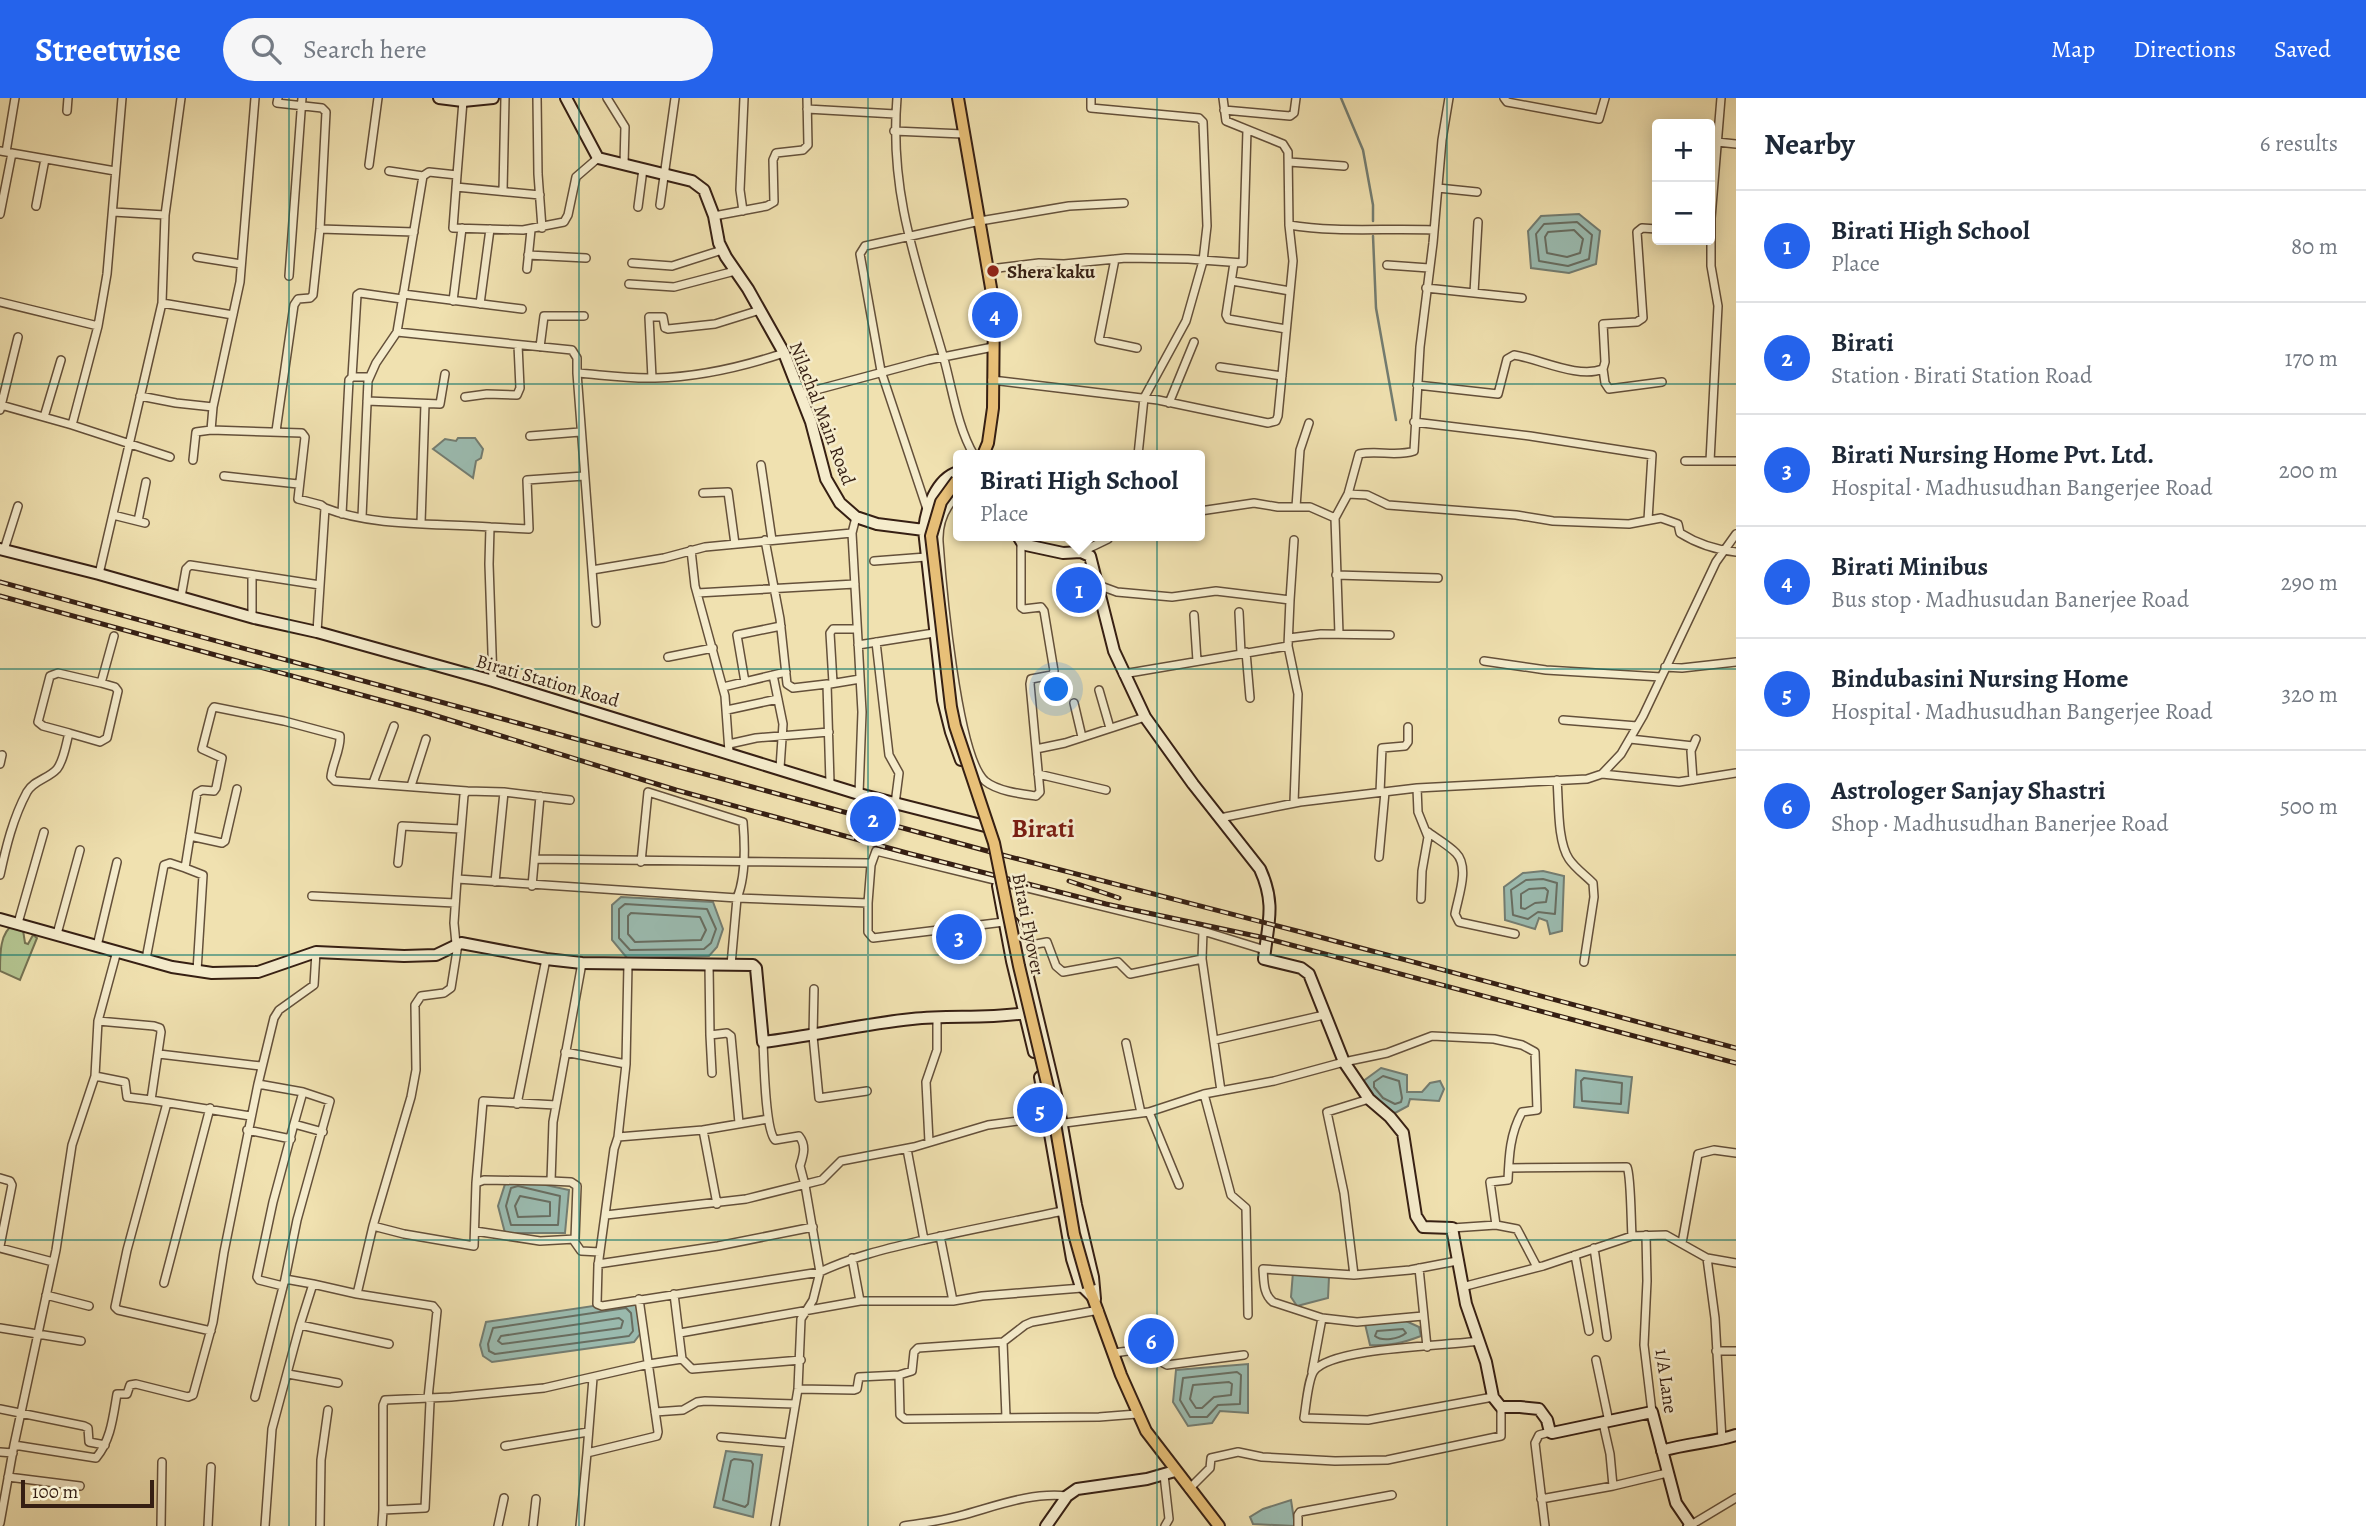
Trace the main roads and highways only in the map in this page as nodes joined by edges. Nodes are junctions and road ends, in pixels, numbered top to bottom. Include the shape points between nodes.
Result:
1 (958, 98) edge
2 (985, 450) edge
3 (953, 484) edge
4 (1219, 1526) edge

1 - 2 main road via 995,313 993,408
3 - 4 main road, Birati Flyover, bridge via 941,502 931,536 951,706 994,843 1051,1100 1086,1287 1097,1304 1136,1414 1170,1473

